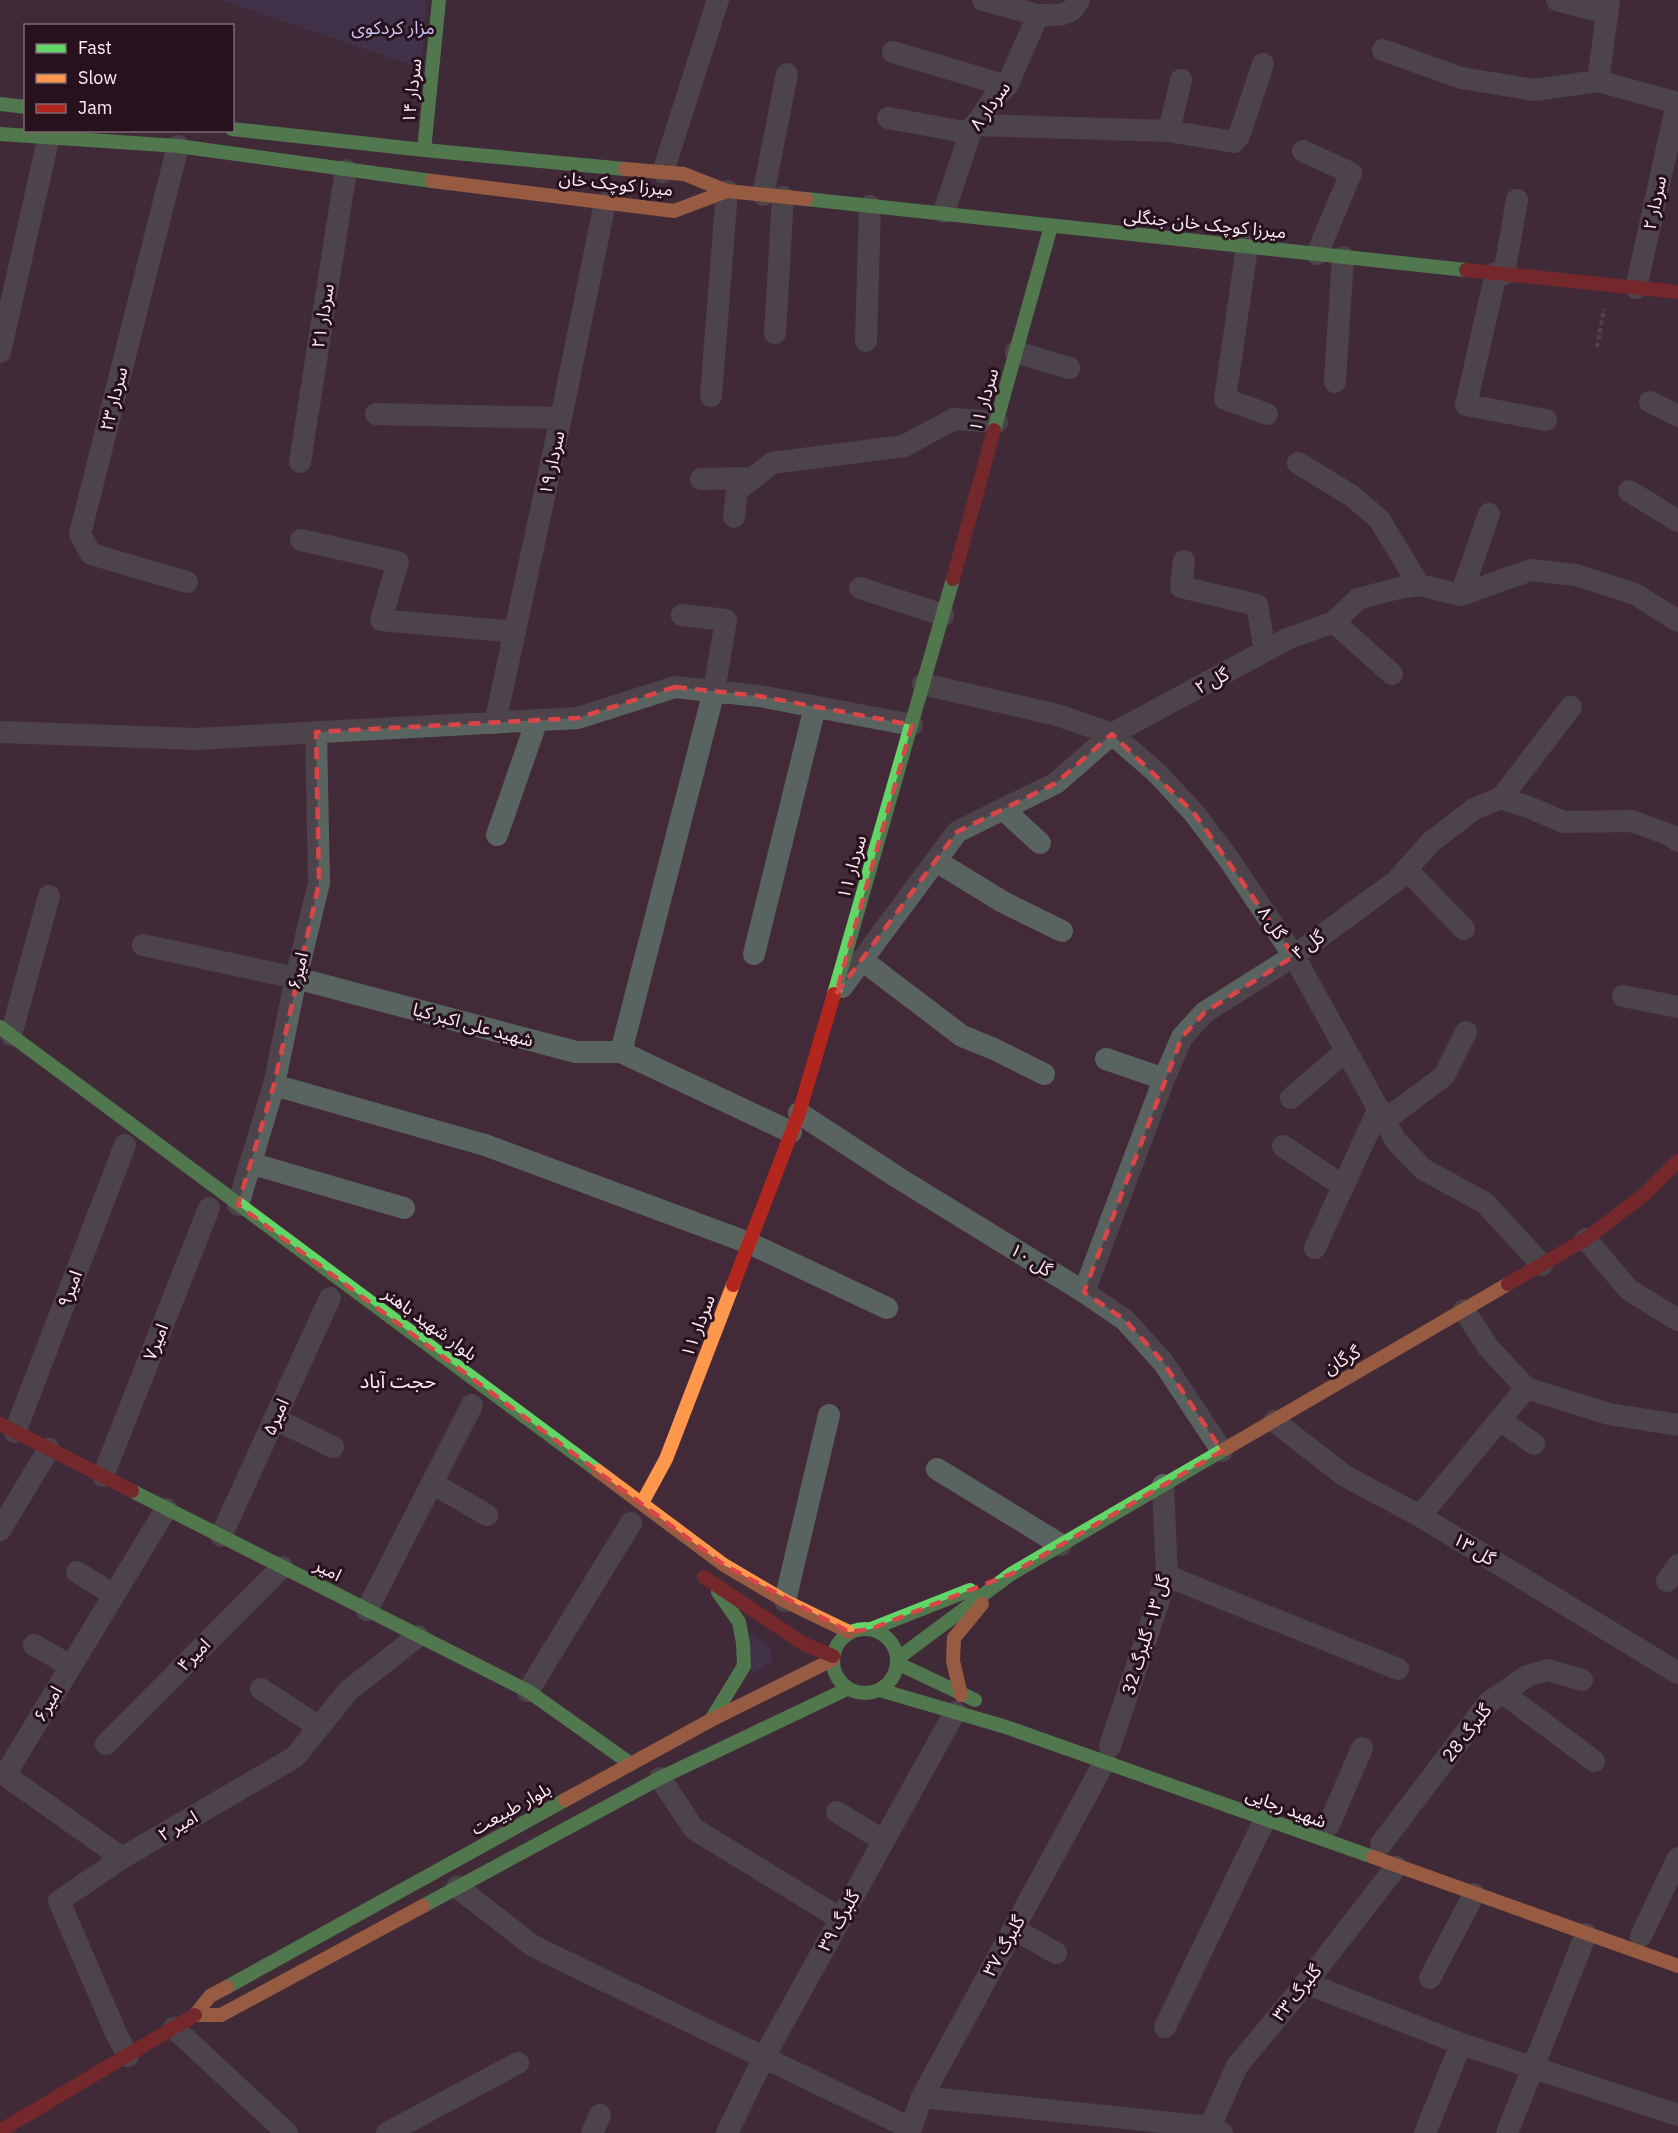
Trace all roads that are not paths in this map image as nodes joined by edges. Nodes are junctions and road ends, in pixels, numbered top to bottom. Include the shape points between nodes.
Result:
1 (439, 0) edge
2 (718, 0) edge
3 (983, 0) edge
4 (1079, 0) edge
5 (1557, 0) edge
6 (1608, 7) edge
7 (1038, 15) junction
8 (1383, 50) dead end
9 (892, 51) dead end
10 (1263, 64) dead end
11 (787, 74) dead end
12 (1181, 80) dead end
13 (1598, 81) junction
14 (1007, 86) junction
15 (0, 104) edge
16 (24, 107) edge
17 (888, 118) dead end
18 (234, 129) edge
19 (972, 129) junction
20 (1169, 131) junction
21 (0, 134) edge
22 (49, 136) junction
23 (178, 146) junction
24 (424, 150) junction
25 (1303, 151) dead end
26 (346, 170) junction
27 (663, 172) junction
28 (514, 175) junction
29 (727, 191) junction
30 (773, 196) junction
31 (1517, 200) dead end
32 (605, 202) junction
33 (870, 206) junction
34 (944, 212) junction
35 (1052, 226) junction
36 (1247, 247) junction
37 (1317, 254) junction
38 (1343, 257) junction
39 (1500, 273) junction
40 (1636, 288) junction
41 (1678, 292) edge
42 (775, 333) dead end
43 (866, 341) dead end
44 (0, 352) edge
45 (1016, 352) junction
46 (1069, 368) dead end
47 (1335, 382) dead end
48 (711, 396) dead end
49 (1650, 402) dead end
50 (376, 414) dead end
51 (1267, 414) dead end
52 (1678, 416) edge
53 (561, 418) junction
54 (1546, 420) dead end
55 (997, 422) junction
56 (300, 462) dead end
57 (1298, 463) dead end
58 (753, 478) junction
59 (701, 479) dead end
60 (1629, 491) dead end
61 (1489, 514) dead end
62 (734, 517) dead end
63 (1678, 521) edge
64 (301, 540) dead end
65 (1184, 561) dead end
66 (187, 582) dead end
67 (1419, 585) junction
68 (860, 588) dead end
69 (1461, 595) junction
70 (682, 615) dead end
71 (943, 615) junction
72 (1678, 621) edge
73 (1334, 622) junction
74 (515, 632) junction
75 (1265, 651) junction
76 (1392, 674) dead end
77 (923, 684) junction
78 (714, 691) junction
79 (815, 707) junction
80 (1571, 707) dead end
81 (537, 720) junction
82 (495, 723) junction
83 (912, 725) junction
84 (0, 732) edge
85 (316, 732) junction
86 (1112, 734) junction
87 (1501, 798) junction
88 (1004, 810) junction
89 (1675, 833) edge
90 (497, 835) dead end
91 (1040, 843) dead end
92 (936, 861) junction
93 (1407, 870) junction
94 (49, 896) dead end
95 (1464, 928) dead end
96 (1062, 931) dead end
97 (143, 945) dead end
98 (754, 954) dead end
99 (1294, 956) junction
100 (862, 960) junction
101 (296, 978) junction
102 (1623, 996) dead end
103 (832, 1000) junction
104 (1678, 1007) edge
105 (5, 1031) edge
106 (1466, 1032) dead end
107 (1346, 1051) junction
108 (621, 1052) junction
109 (1106, 1059) dead end
110 (1044, 1074) dead end
111 (1164, 1079) junction
112 (274, 1085) junction
113 (1291, 1098) dead end
114 (1382, 1114) junction
115 (795, 1123) junction
116 (126, 1146) dead end
117 (1283, 1146) dead end
118 (1678, 1161) edge
119 (250, 1163) junction
120 (1343, 1186) junction
121 (217, 1208) junction
122 (404, 1208) dead end
123 (1586, 1239) junction
124 (749, 1243) junction
125 (1315, 1248) dead end
126 (1542, 1265) junction
127 (1084, 1292) junction
128 (330, 1298) dead end
129 (887, 1308) dead end
130 (1464, 1310) junction
131 (1678, 1320) edge
132 (1526, 1388) junction
133 (472, 1405) dead end
134 (830, 1414) dead end
135 (275, 1419) junction
136 (1274, 1420) junction
137 (1500, 1420) junction
138 (1678, 1425) edge
139 (8, 1428) edge
140 (1534, 1444) dead end
141 (333, 1447) dead end
142 (49, 1449) junction
143 (1222, 1451) junction
144 (937, 1469) dead end
145 (103, 1476) junction
146 (432, 1483) junction
147 (1163, 1485) junction
148 (166, 1509) junction
149 (487, 1515) dead end
150 (1420, 1516) junction
151 (634, 1518) junction
152 (0, 1530) edge
153 (222, 1536) junction
154 (1061, 1545) junction
155 (282, 1567) junction
156 (694, 1569) dead end
157 (77, 1572) dead end
158 (1011, 1574) junction
159 (1167, 1576) junction
160 (712, 1583) junction
161 (114, 1595) junction
162 (785, 1601) junction
163 (367, 1610) junction
164 (872, 1629) junction
165 (849, 1632) junction
166 (418, 1636) junction
167 (34, 1645) dead end
168 (832, 1658) junction
169 (897, 1661) junction
170 (71, 1666) junction
171 (1398, 1669) dead end
172 (1678, 1673) edge
173 (1582, 1680) dead end
174 (261, 1689) dead end
175 (847, 1689) junction
176 (880, 1690) junction
177 (528, 1691) junction
178 (1503, 1693) junction
179 (958, 1703) junction
180 (993, 1706) dead end
181 (711, 1720) junction
182 (319, 1727) junction
183 (106, 1744) dead end
184 (1362, 1748) dead end
185 (1109, 1750) junction
186 (1594, 1761) dead end
187 (631, 1764) junction
188 (660, 1778) junction
189 (837, 1812) dead end
190 (1264, 1819) junction
191 (1329, 1825) dead end
192 (884, 1841) junction
193 (1385, 1849) junction
194 (122, 1858) junction
195 (1678, 1858) edge
196 (457, 1887) junction
197 (1474, 1894) junction
198 (841, 1919) junction
199 (1014, 1929) junction
200 (1586, 1934) junction
201 (1641, 1935) dead end
202 (1056, 1953) dead end
203 (1678, 1966) edge
204 (1430, 1978) dead end
205 (1306, 1983) junction
206 (195, 2015) junction
207 (1165, 2027) dead end
208 (174, 2028) junction
209 (1461, 2044) junction
210 (128, 2056) junction
211 (764, 2057) junction
212 (518, 2063) dead end
213 (1534, 2067) junction
214 (922, 2097) junction
215 (1678, 2115) edge
216 (1216, 2130) edge
217 (0, 2131) edge
218 (909, 2131) edge
219 (287, 2133) edge
220 (387, 2133) edge
221 (728, 2133) edge
222 (1425, 2133) edge
223 (1507, 2133) edge

1 - 24 main road, سردار ۱۴
2 - 27 street
3 - 7 street
4 - 7 street via 1073,11 1065,15
5 - 6 street
6 - 13 street
7 - 14 street, سردار ۸
8 - 13 street via 1461,78 1534,90
9 - 14 street
10 - 20 street via 1234,142
11 - 30 street
12 - 20 street
13 - 40 street, سردار ۲ via 1677,103
14 - 19 street, سردار ۸
15 - 16 main road
17 - 19 street
18 - 24 main road, میرزا کوچک خان
19 - 20 street
19 - 34 street, سردار ۸
21 - 22 main road, میرزا کوچک خان
22 - 23 main road, میرزا کوچک خان
22 - 44 street
23 - 26 main road, میرزا کوچک خان
23 - 66 street, سردار ۲۳ via 80,534 91,554
24 - 28 main road, میرزا کوچک خان
25 - 37 street via 1351,173
26 - 28 main road, میرزا کوچک خان
26 - 56 street, سردار ۲۱
27 - 28 main road, میرزا کوچک خان
27 - 29 main road, میرزا کوچک خان via 684,174
28 - 32 main road, میرزا کوچک خان
29 - 30 main road, میرزا کوچک خان جنگلی
29 - 32 main road, میرزا کوچک خان via 674,211
29 - 48 street
30 - 33 main road, میرزا کوچک خان جنگلی
30 - 42 street
31 - 39 street
32 - 53 street, سردار ۱۹
33 - 34 main road, میرزا کوچک خان جنگلی
33 - 43 street
34 - 35 main road, میرزا کوچک خان جنگلی
35 - 36 main road, میرزا کوچک خان جنگلی
35 - 45 main road, سردار ۱۱
36 - 37 main road, میرزا کوچک خان جنگلی
36 - 51 street via 1225,399
37 - 38 main road, میرزا کوچک خان جنگلی
38 - 39 main road, میرزا کوچک خان جنگلی
38 - 47 street
39 - 40 main road, میرزا کوچک خان جنگلی
39 - 54 street via 1466,405
40 - 41 main road, میرزا کوچک خان جنگلی
45 - 46 street
45 - 55 main road, سردار ۱۱
49 - 52 street
50 - 53 street
53 - 74 street, سردار ۱۹
55 - 58 street via 954,419 904,446 772,463
55 - 71 main road, سردار ۱۱
57 - 67 street via 1352,496 1379,519
58 - 59 street
58 - 62 street via 737,491
60 - 63 street
61 - 69 street
64 - 74 street via 398,562 381,620
65 - 75 street via 1181,587 1257,605
67 - 69 street, گل ۲
67 - 73 street, گل ۲ via 1358,599
68 - 71 street
69 - 72 street via 1531,570 1576,575 1635,594
70 - 78 street via 726,620
71 - 77 main road, سردار ۱۱
73 - 75 street, گل ۲
73 - 76 street
74 - 82 street, سردار ۱۹
75 - 86 street, گل ۲
77 - 83 main road, سردار ۱۱
77 - 86 street, گل ۸ via 1057,715
78 - 79 street
78 - 81 street via 675,687 578,718
78 - 108 street
79 - 83 street
79 - 98 street
80 - 87 street
81 - 82 street
81 - 90 street
82 - 85 street
83 - 103 main road, سردار ۱۱
84 - 85 street via 197,739
85 - 101 street, امیر۶ via 319,883
86 - 88 street, گل ۲ via 1056,783
86 - 99 street, گل ۸ via 1156,772 1194,813
87 - 89 street via 1564,822 1632,820
87 - 93 street, گل ۴ via 1474,809 1431,843
88 - 91 street
88 - 92 street, گل ۲ via 957,832
92 - 96 street via 1003,902
92 - 100 street, گل ۲
93 - 95 street
93 - 99 street, گل ۴
94 - 105 street
97 - 101 street, شهید علی اکبر کیا
99 - 107 street, گل ۸
99 - 111 street, گل ۴ via 1205,1012 1182,1037
100 - 103 street, گل ۲
100 - 110 street via 962,1036
101 - 108 street, شهید علی اکبر کیا via 576,1052
101 - 112 street, امیر۶
102 - 104 street
103 - 115 main road, سردار ۱۱
105 - 121 main road, بلوار شهید باهنر
106 - 114 street via 1444,1076
107 - 113 street
107 - 114 street, گل ۸
108 - 115 street, شهید علی اکبر کیا
109 - 111 street
111 - 127 street, گل ۴
112 - 119 street, امیر۶
112 - 124 street via 484,1144
114 - 120 street
114 - 126 street, گل ۸ via 1396,1140 1423,1168 1485,1203
115 - 124 main road, سردار ۱۱
115 - 127 street, گل ۱۰ via 900,1179
116 - 139 street, امیر۹
117 - 120 street
118 - 123 main road, گرگان via 1645,1194
119 - 121 street, امیر۶
119 - 122 street
120 - 125 street
121 - 145 street, امیر۷
121 - 151 main road, بلوار شهید باهنر
123 - 126 main road, گرگان
123 - 131 street via 1629,1290
124 - 129 street
124 - 151 main road, سردار ۱۱ via 666,1459
126 - 130 main road, گرگان
127 - 143 street, گل ۱۰ via 1125,1320 1162,1362
128 - 135 street, امیر۵
130 - 132 street via 1488,1347
130 - 136 main road, گرگان
132 - 137 street
132 - 138 street via 1609,1414
133 - 146 street
134 - 162 street
135 - 141 street
135 - 153 street, امیر۵
136 - 143 main road, گرگان
136 - 150 street, گل ۱۳ via 1345,1476
137 - 140 street
137 - 150 street
139 - 142 main road, امیر
142 - 145 main road, امیر
142 - 152 street
143 - 147 main road, گرگان
144 - 154 street
145 - 148 main road, امیر
146 - 149 street
146 - 163 street
147 - 154 main road, گرگان
147 - 159 street, گل ۱۳- گلبرگ 32
148 - 153 main road, امیر
148 - 161 street, امیر۶
150 - 172 street, گل ۱۳
151 - 162 main road, بلوار شهید باهنر
151 - 177 street
153 - 155 main road, امیر
154 - 158 main road, گرگان
155 - 163 main road, امیر
155 - 183 street, امیر۴
156 - 160 main road
157 - 161 street
158 - 164 main road
158 - 169 main road
158 - 179 main road via 954,1638
159 - 171 street
159 - 185 street, گل ۱۳- گلبرگ 32
160 - 168 main road
160 - 181 main road via 739,1622 744,1666
161 - 170 street, امیر۶
162 - 165 main road, بلوار شهید باهنر
163 - 166 main road, امیر
164 - 165 main road
164 - 169 main road via 890,1641
165 - 168 main road via 840,1640
166 - 177 main road, امیر
166 - 182 street, امیر ۲ via 348,1691
167 - 170 street
168 - 175 main road via 834,1672
168 - 181 main road, بلوار طبیعت
169 - 176 main road via 895,1674
169 - 179 main road, شهید رجایی
170 - 194 street, امیر۶ via 4,1776
173 - 178 street, گلبرگ 28 via 1548,1670 1527,1676
174 - 182 street
175 - 176 main road via 858,1694
175 - 188 main road
176 - 179 main road, شهید رجایی
177 - 187 main road, امیر
178 - 186 street
178 - 193 street, گلبرگ 28 via 1489,1702
179 - 180 main road, شهید رجایی
179 - 185 main road, شهید رجایی
179 - 192 street, گلبرگ ۳۹
181 - 187 main road, بلوار طبیعت
182 - 194 street, امیر ۲ via 295,1757
184 - 191 street
185 - 190 main road, شهید رجایی
185 - 199 street, گلبرگ ۳۷
187 - 206 main road, بلوار طبیعت via 210,1996
188 - 196 main road
188 - 198 street via 694,1829
189 - 192 street
190 - 193 main road, شهید رجایی
190 - 207 street
192 - 198 street, گلبرگ ۳۹
193 - 197 main road, شهید رجایی
193 - 205 street, گلبرگ ۳۳
194 - 210 street, امیر ۲ via 59,1901
195 - 201 street
196 - 206 main road via 221,2015
196 - 211 street via 533,1946
197 - 200 main road, شهید رجایی
197 - 204 street
198 - 211 street, گلبرگ ۳۹
199 - 202 street
199 - 214 street, گلبرگ ۳۷
200 - 203 main road, شهید رجایی
200 - 213 street
205 - 209 street
205 - 216 street, گلبرگ ۳۳ via 1237,2066
206 - 208 main road
208 - 210 main road
208 - 219 street
209 - 213 street
209 - 222 street
210 - 217 main road
211 - 218 street
211 - 221 street, گلبرگ ۳۹
212 - 220 street
213 - 215 street
213 - 223 street
214 - 216 street
214 - 218 street, گلبرگ ۳۷

